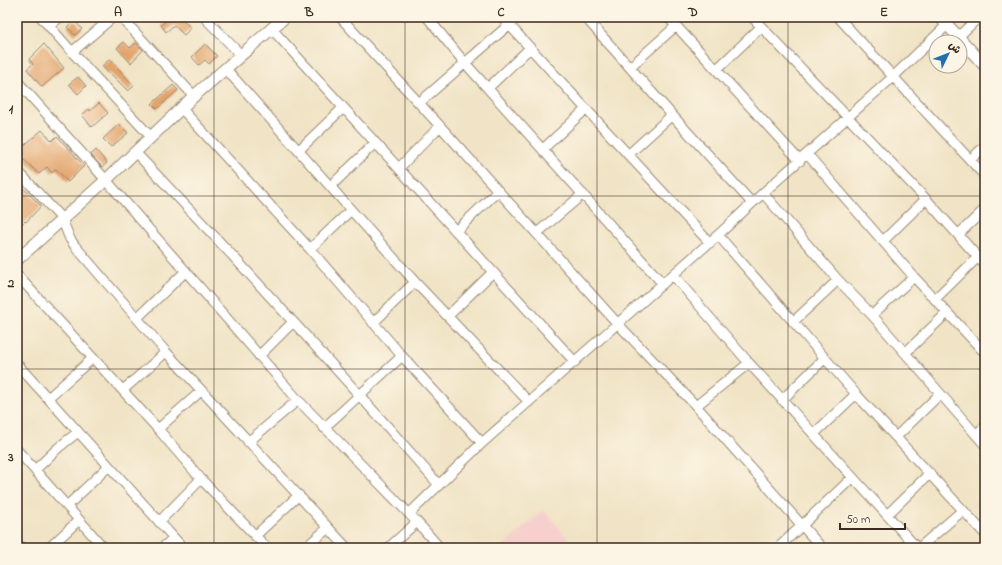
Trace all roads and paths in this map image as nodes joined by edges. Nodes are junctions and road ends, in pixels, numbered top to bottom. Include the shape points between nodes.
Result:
1 (41, 17) edge
2 (60, 17) edge
3 (113, 17) edge
4 (121, 17) edge
5 (204, 17) edge
6 (285, 17) edge
7 (340, 17) edge
8 (427, 17) edge
9 (502, 17) edge
10 (518, 17) edge
11 (585, 17) edge
12 (668, 17) edge
13 (752, 17) edge
14 (838, 17) edge
15 (978, 17) edge
16 (943, 21) edge
17 (509, 25) junction
18 (49, 26) junction
19 (676, 26) junction
20 (761, 27) junction
21 (271, 28) junction
22 (955, 34) edge
23 (961, 34) edge
24 (530, 48) junction
25 (968, 48) edge
26 (72, 52) junction
27 (240, 54) junction
28 (466, 63) junction
29 (985, 66) edge
30 (630, 67) junction
31 (225, 68) junction
32 (717, 69) junction
33 (894, 76) junction
34 (17, 81) edge
35 (488, 88) junction
36 (194, 96) junction
37 (419, 103) junction
38 (181, 108) junction
39 (343, 108) junction
40 (586, 109) junction
41 (672, 116) junction
42 (849, 117) junction
43 (440, 126) junction
44 (151, 137) junction
45 (375, 143) junction
46 (985, 146) edge
47 (543, 149) junction
48 (299, 150) junction
49 (135, 152) junction
50 (628, 155) junction
51 (803, 157) junction
52 (970, 160) junction
53 (399, 168) junction
54 (17, 170) edge
55 (985, 176) edge
56 (106, 180) junction
57 (331, 186) junction
58 (498, 191) junction
59 (763, 193) junction
60 (583, 194) junction
61 (926, 199) junction
62 (752, 203) junction
63 (352, 210) junction
64 (985, 210) edge
65 (62, 219) junction
66 (456, 231) junction
67 (537, 233) junction
68 (958, 234) junction
69 (718, 235) junction
70 (883, 241) junction
71 (710, 243) junction
72 (310, 250) junction
73 (978, 257) junction
74 (17, 260) edge
75 (985, 265) edge
76 (186, 271) junction
77 (493, 272) junction
78 (17, 275) edge
79 (673, 275) junction
80 (914, 277) junction
81 (838, 280) junction
82 (415, 282) junction
83 (663, 284) junction
84 (935, 299) junction
85 (947, 313) junction
86 (872, 315) junction
87 (448, 316) junction
88 (136, 318) junction
89 (293, 322) junction
90 (793, 322) junction
91 (373, 323) junction
92 (618, 324) junction
93 (166, 352) junction
94 (905, 353) junction
95 (985, 353) edge
96 (259, 356) junction
97 (402, 356) junction
98 (93, 358) junction
99 (824, 358) junction
100 (574, 362) junction
101 (17, 364) edge
102 (749, 364) junction
103 (123, 390) junction
104 (201, 391) junction
105 (856, 394) junction
106 (940, 394) junction
107 (359, 395) junction
108 (48, 398) junction
109 (298, 400) junction
110 (782, 400) junction
111 (529, 402) junction
112 (696, 406) junction
113 (985, 426) edge
114 (324, 428) junction
115 (158, 429) junction
116 (78, 432) junction
117 (814, 434) junction
118 (976, 435) junction
119 (896, 437) junction
120 (248, 442) junction
121 (482, 444) junction
122 (985, 445) edge
123 (17, 450) edge
124 (109, 466) junction
125 (35, 470) junction
126 (930, 473) junction
127 (852, 478) junction
128 (202, 479) junction
129 (439, 485) junction
130 (299, 495) junction
131 (67, 506) junction
132 (962, 511) junction
133 (409, 514) junction
134 (887, 515) junction
135 (79, 520) junction
136 (159, 522) junction
137 (417, 522) junction
138 (801, 525) junction
139 (328, 528) junction
140 (985, 534) edge
141 (256, 536) junction
142 (174, 538) junction
143 (17, 543) edge
144 (22, 548) edge
145 (49, 548) edge
146 (104, 548) edge
147 (162, 548) edge
148 (183, 548) edge
149 (267, 548) edge
150 (305, 548) edge
151 (347, 548) edge
152 (388, 548) edge
153 (440, 548) edge
154 (778, 548) edge
155 (822, 548) edge
156 (918, 548) edge

1 - 18 street
2 - 18 street
3 - 26 street
4 - 36 street
5 - 27 street
6 - 21 street
7 - 37 street
8 - 28 street
9 - 17 street
10 - 17 street
11 - 30 street
12 - 19 street
13 - 20 street
14 - 33 street
15 - 23 street
16 - 22 street
16 - 33 street
17 - 24 street
17 - 28 street
18 - 26 street
19 - 30 street
19 - 32 street
20 - 32 street
20 - 42 street
21 - 27 street
21 - 39 street
24 - 35 street
24 - 40 street
25 - 29 street
26 - 44 street
27 - 31 street
28 - 35 street
28 - 37 street
30 - 41 street
31 - 36 street
31 - 48 street
32 - 51 street
33 - 42 street
33 - 52 street
34 - 56 street
35 - 47 street
36 - 38 street
37 - 43 street
38 - 44 street
38 - 72 street
39 - 45 street
39 - 48 street
40 - 47 street
40 - 50 street
41 - 50 street
41 - 62 street
42 - 51 street
42 - 61 street
43 - 53 street
43 - 58 street
44 - 49 street
45 - 53 street
45 - 57 street
46 - 52 street
47 - 60 street
48 - 57 street
49 - 56 street
49 - 89 street
50 - 71 street
51 - 59 street
51 - 70 street
52 - 55 street
53 - 66 street
54 - 65 street
56 - 65 street
56 - 76 street
57 - 63 street
58 - 66 street
58 - 67 street
59 - 62 street
59 - 81 street
60 - 67 street
60 - 83 street
61 - 68 street
61 - 70 street
62 - 69 street
63 - 72 street
63 - 82 street
64 - 68 street
65 - 74 street
65 - 88 street via 75,246
66 - 77 street
67 - 92 street
68 - 73 street
69 - 71 street
69 - 90 street
70 - 80 street
71 - 79 street
72 - 91 street
73 - 75 street
73 - 84 street
76 - 88 street
76 - 96 street
77 - 87 street
77 - 100 street
78 - 98 street
79 - 83 street
79 - 102 street
80 - 84 street
80 - 86 street
81 - 86 street
81 - 90 street
82 - 87 street
82 - 91 street
83 - 92 street
84 - 85 street
85 - 94 street
85 - 95 street
86 - 94 street
87 - 111 street
88 - 93 street
89 - 96 street
89 - 107 street
90 - 99 street
91 - 97 street
92 - 100 street
92 - 112 street
93 - 103 street
93 - 104 street
94 - 106 street
96 - 109 street
97 - 107 street
97 - 121 street
98 - 103 street
98 - 108 street
99 - 105 street
99 - 110 street
100 - 111 street
101 - 108 street
102 - 110 street
102 - 112 street
103 - 115 street
104 - 115 street
104 - 120 street
105 - 117 street
105 - 119 street
106 - 118 street
106 - 119 street
107 - 114 street
107 - 129 street
108 - 116 street
109 - 114 street
109 - 120 street
110 - 117 street
111 - 121 street
112 - 138 street
113 - 118 street
114 - 133 street
115 - 128 street
116 - 124 street
116 - 125 street
117 - 127 street
118 - 122 street
119 - 126 street
120 - 130 street
121 - 129 street
123 - 125 street
124 - 131 street
124 - 136 street
125 - 131 street
126 - 132 street
126 - 134 street
127 - 134 street
127 - 138 street
128 - 136 street
128 - 141 street
129 - 133 street
130 - 139 street
130 - 141 street
131 - 135 street
132 - 140 street
132 - 156 street
133 - 137 street
134 - 156 street
135 - 145 street
135 - 146 street
136 - 142 street
137 - 152 street
137 - 153 street
138 - 154 street
138 - 155 street
139 - 150 street
139 - 151 street
141 - 149 street
142 - 147 street
142 - 148 street
143 - 144 street

